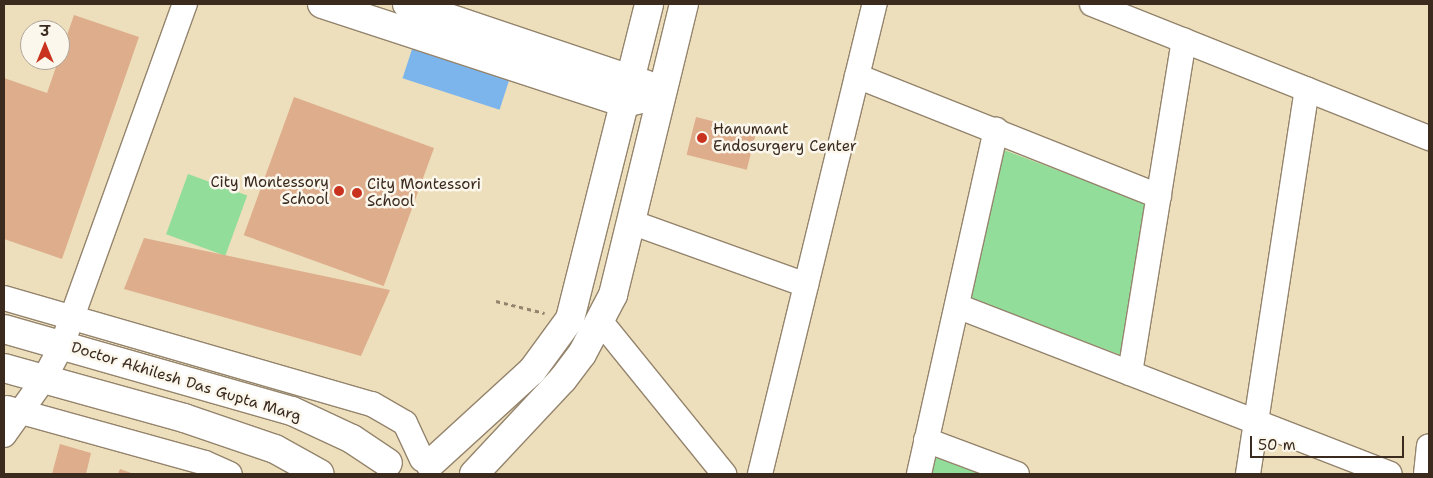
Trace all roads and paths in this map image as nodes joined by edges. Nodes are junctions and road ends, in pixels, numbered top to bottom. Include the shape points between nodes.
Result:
1 (185, 4) edge
2 (322, 4) edge
3 (407, 4) edge
4 (649, 4) edge
5 (684, 4) edge
6 (874, 4) edge
7 (1092, 4) edge
8 (1184, 40) junction
9 (857, 76) junction
10 (631, 77) junction
11 (1308, 89) junction
12 (662, 93) junction
13 (625, 103) junction
14 (996, 130) junction
15 (1429, 138) edge
16 (1159, 196) junction
17 (631, 222) junction
18 (806, 285) junction
19 (4, 298) edge
20 (496, 301) dead end
21 (957, 306) junction
22 (72, 317) junction
23 (570, 319) junction
24 (601, 322) junction
25 (4, 329) edge
26 (62, 345) junction
27 (4, 368) edge
28 (1130, 373) junction
29 (44, 380) junction
30 (12, 410) edge
31 (1256, 422) junction
32 (4, 435) edge
33 (926, 440) junction
34 (1429, 446) edge
35 (432, 466) edge
36 (381, 469) edge
37 (230, 474) edge
38 (320, 474) edge
39 (474, 474) edge
40 (724, 474) edge
41 (760, 474) edge
42 (919, 474) edge
43 (1017, 474) edge
44 (1248, 474) edge
45 (1390, 474) edge
46 (1426, 474) edge

1 - 22 street
2 - 13 street
3 - 10 street
4 - 10 street
5 - 12 street
6 - 9 street
7 - 8 street
8 - 11 street
8 - 16 street
9 - 14 street
9 - 18 street
10 - 12 street
10 - 13 street
11 - 15 street
11 - 31 street
12 - 13 street
12 - 17 street
13 - 23 street
14 - 16 street
14 - 21 street
16 - 28 street
17 - 18 street
17 - 24 street via 613,295
18 - 41 street
19 - 22 street
20 - 23 path
21 - 28 street
21 - 33 street
22 - 26 street
22 - 35 street via 372,404 404,423
23 - 35 street via 532,371
24 - 39 street via 563,379
24 - 40 street
25 - 26 street, Doctor Akhilesh Das Gupta Marg
26 - 29 street
26 - 36 street, Doctor Akhilesh Das Gupta Marg via 292,411 352,439
27 - 29 street
28 - 31 street
29 - 30 street
29 - 38 street via 193,421 275,449
30 - 32 street
30 - 37 street via 205,463
31 - 44 street
31 - 45 street
33 - 42 street
33 - 43 street
34 - 46 street
35 - 36 street

